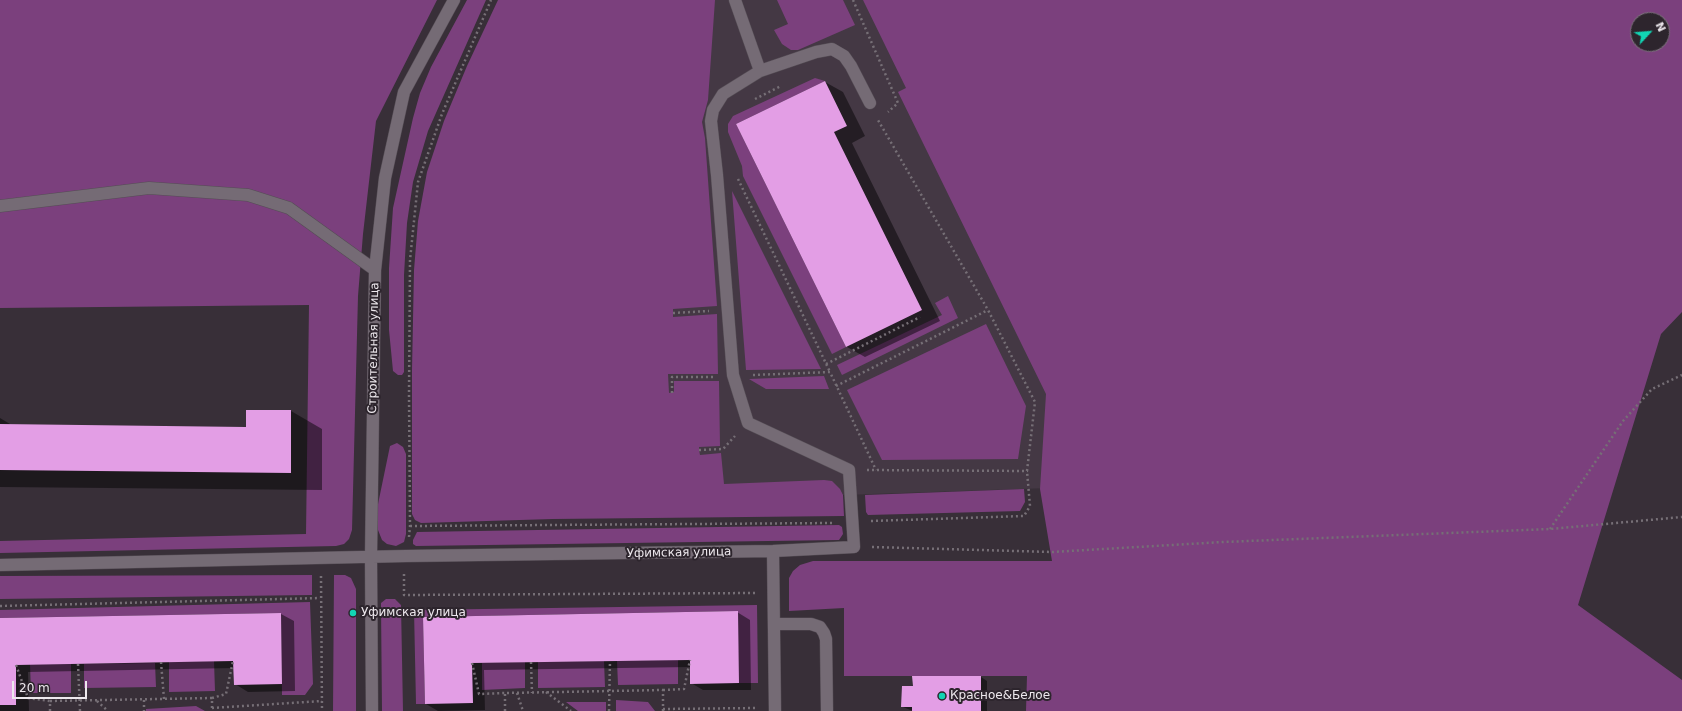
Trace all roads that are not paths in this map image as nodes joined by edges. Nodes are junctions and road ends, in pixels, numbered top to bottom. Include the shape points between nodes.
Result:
1 (454, 0) edge
2 (735, 0) edge
3 (760, 71) junction
4 (870, 103) road end
5 (0, 206) edge
6 (375, 270) junction
7 (773, 552) junction
8 (371, 557) junction
9 (0, 565) edge
10 (774, 624) junction
11 (775, 710) edge
12 (372, 711) edge
13 (827, 711) edge

1 - 6 street, Строительная улица via 404,92 385,178
2 - 3 street
3 - 4 street via 832,49 844,56
3 - 7 street, Уфимская улица via 723,94 711,121 733,375 748,423 848,470 854,547
5 - 6 street via 149,188 248,195 289,208
6 - 8 street, Строительная улица
7 - 8 street, Уфимская улица
7 - 10 street
8 - 9 street, Уфимская улица
8 - 12 street, Строительная улица
10 - 11 street
10 - 13 street via 811,624 820,627 824,633

